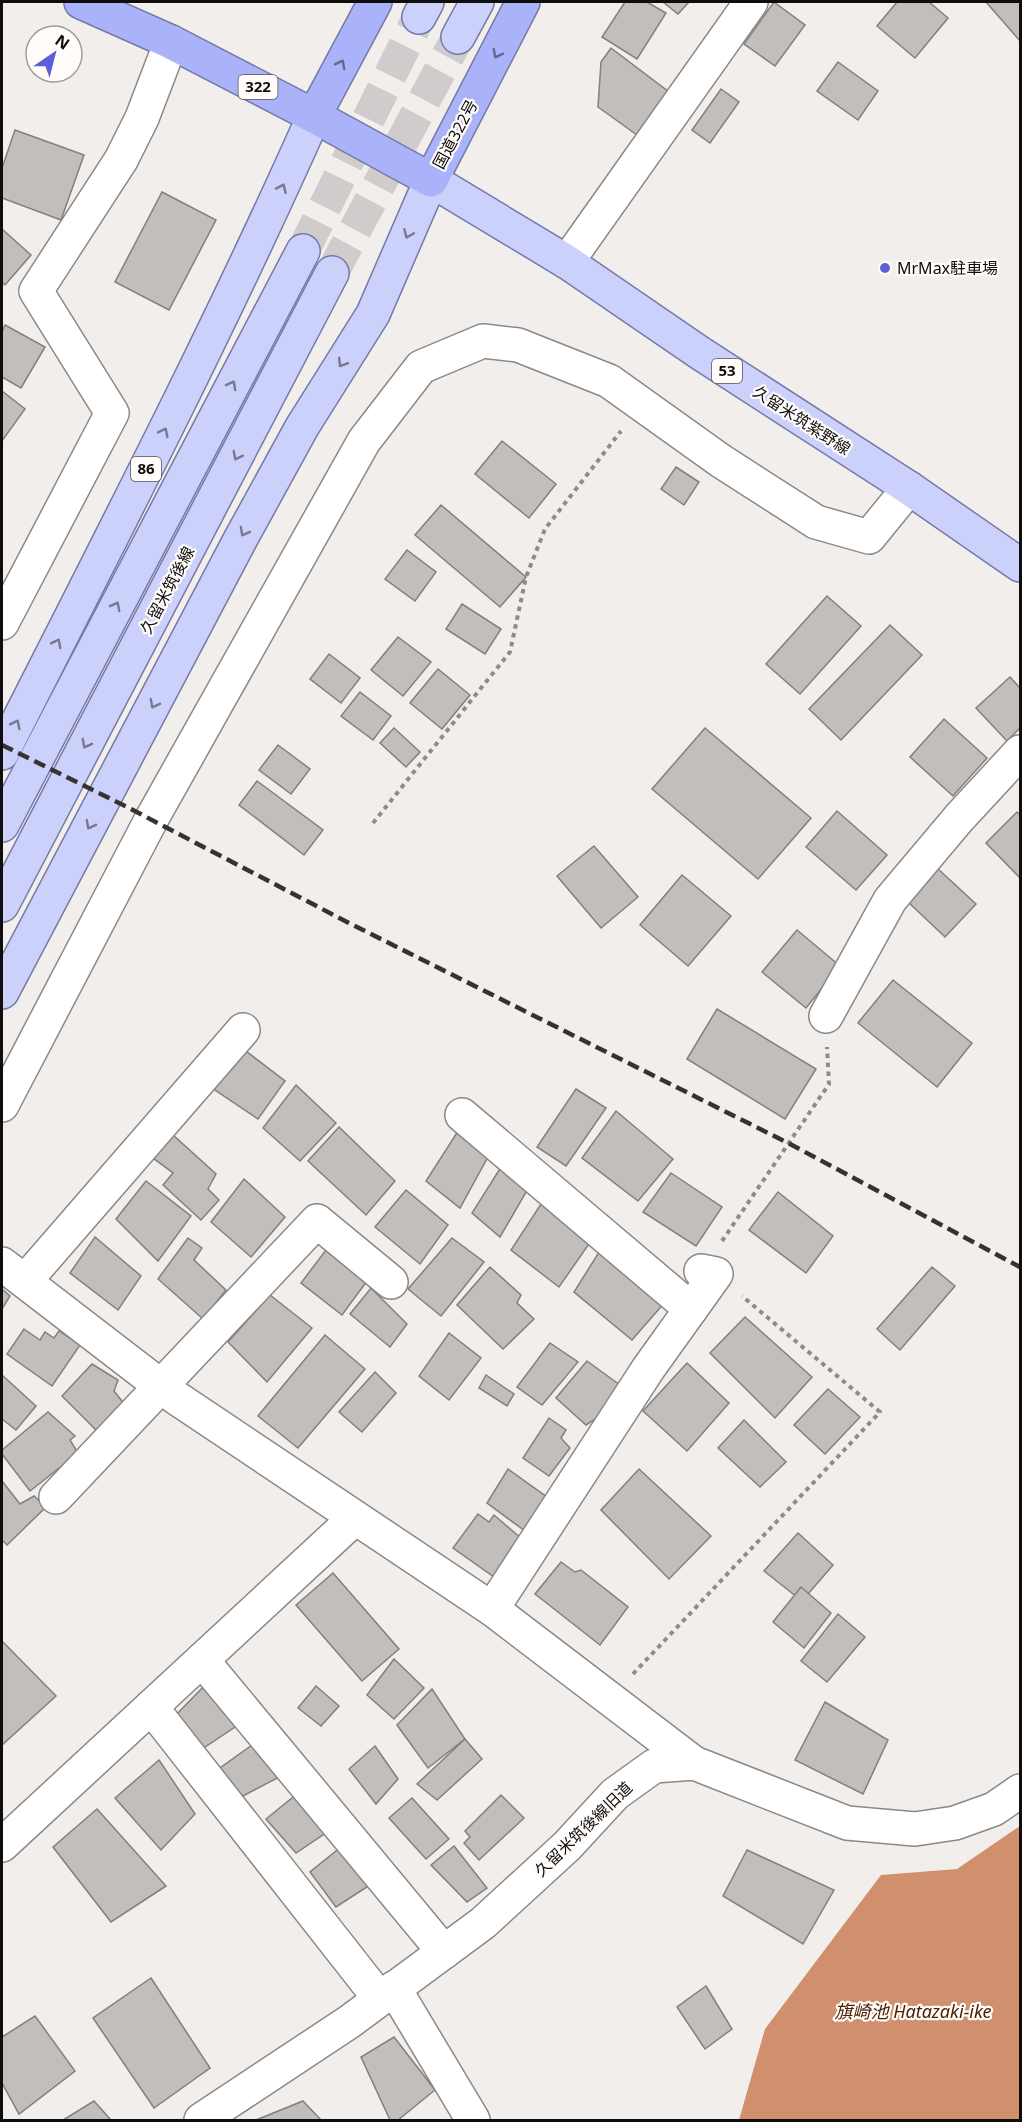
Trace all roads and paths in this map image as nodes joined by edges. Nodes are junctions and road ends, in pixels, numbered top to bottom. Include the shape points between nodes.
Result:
1 (81, 2) edge
2 (375, 2) edge
3 (477, 2) edge
4 (523, 2) edge
5 (751, 2) edge
6 (458, 38) tunnel mouth
7 (171, 42) junction
8 (314, 116) junction
9 (431, 180) junction
10 (303, 251) tunnel mouth
11 (567, 262) junction
12 (332, 273) tunnel mouth
13 (642, 404) junction
14 (909, 488) junction
15 (1020, 565) edge
16 (2, 623) edge
17 (2, 753) edge
18 (1017, 762) edge
19 (373, 823) dead end
20 (2, 825) edge
21 (2, 905) edge
22 (2, 992) edge
23 (826, 1016) joint
24 (243, 1030) dead end
25 (2, 1105) edge
26 (462, 1115) dead end
27 (13, 1273) edge
28 (708, 1273) junction
29 (391, 1282) dead end
30 (691, 1309) junction
31 (161, 1386) junction
32 (56, 1497) dead end
33 (355, 1518) junction
34 (492, 1609) junction
35 (202, 1660) junction
36 (609, 1698) junction
37 (151, 1707) junction
38 (694, 1763) junction
39 (1020, 1791) edge
40 (2, 1845) edge
41 (444, 1952) junction
42 (387, 1994) junction
43 (201, 2121) edge
44 (474, 2121) edge

1 - 7 highway, 国道322号 / 322
8 -> 2 highway
3 - 6 main road
4 -> 9 highway, 国道322号
5 - 11 street
7 - 8 highway, 国道322号 / 322
7 - 16 street via 121,159 36,291 112,413
8 - 9 highway, 国道322号 / 322
17 -> 8 main road, 86 via 258,241
9 - 11 main road, 久留米筑紫野線 / 53
9 -> 22 main road via 373,314 302,427 240,540
20 -> 10 main road, 86
11 - 14 main road, 久留米筑紫野線 / 53
12 -> 21 main road, 久留米筑後線
13 - 14 street via 816,522 869,537
13 - 19 path via 545,529 526,577 510,652
13 - 25 street via 609,381 518,345 483,341 421,367 364,441 151,820
14 - 15 main road, 久留米筑紫野線 / 53
18 - 23 street via 959,818 890,900
23 - 28 path via 829,1084
24 - 27 street
26 - 30 street
27 - 31 street
28 - 30 street
28 - 36 path via 880,1412
29 - 31 street via 317,1221
30 - 34 street
31 - 32 street
31 - 33 street
33 - 34 street
33 - 35 street
34 - 36 street
35 - 37 street
35 - 41 street
36 - 38 street
37 - 40 street
37 - 42 street
38 - 39 street, 久留米筑後線旧道 via 847,1823 915,1829 965,1820 994,1809
38 - 41 street, 久留米筑後線旧道 via 654,1766 615,1794 567,1846 483,1923
41 - 42 street, 久留米筑後線旧道
42 - 43 street, 久留米筑後線旧道
42 - 44 street

